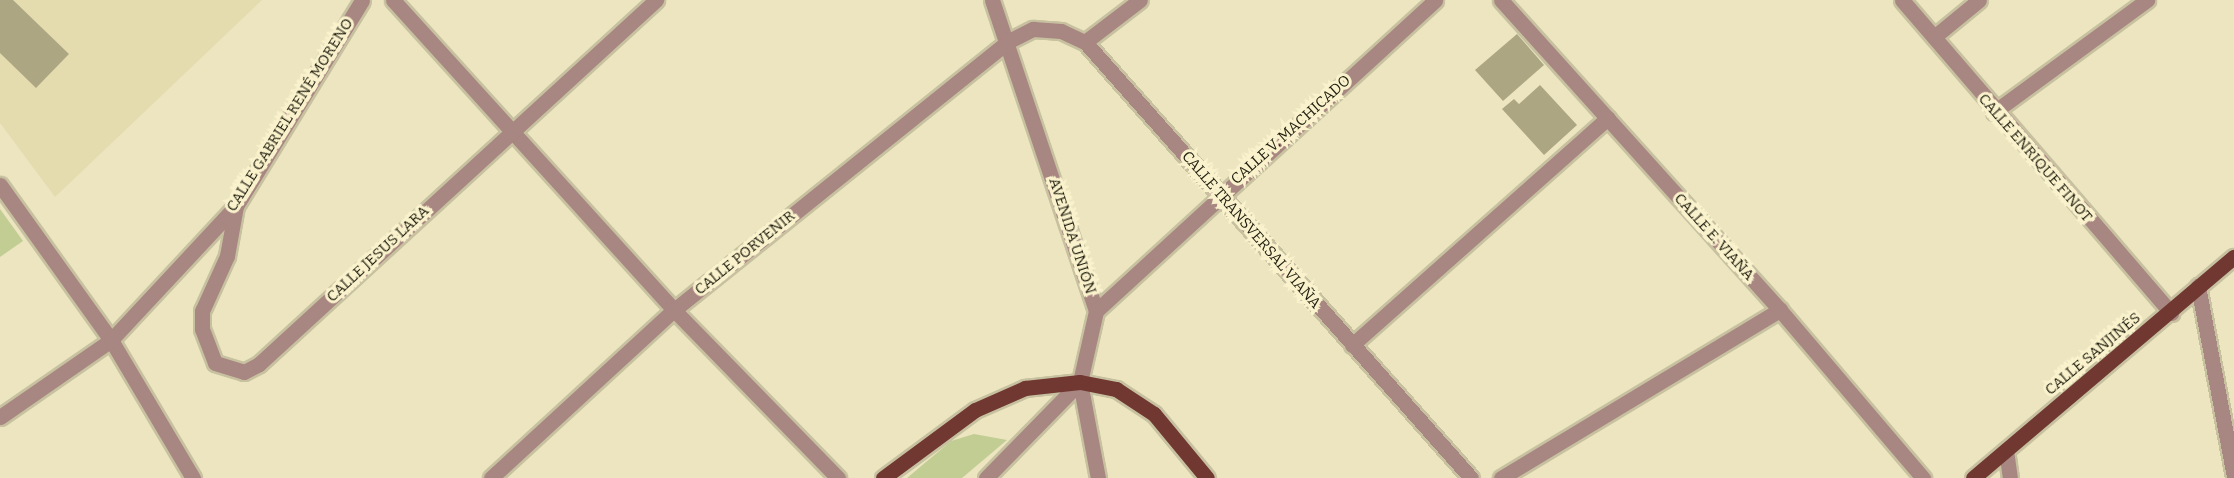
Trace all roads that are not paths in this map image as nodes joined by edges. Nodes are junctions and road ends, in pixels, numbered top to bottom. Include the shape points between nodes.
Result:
1 (362, 0) edge
2 (393, 0) edge
3 (656, 0) edge
4 (992, 0) edge
5 (1140, 0) edge
6 (1435, 0) edge
7 (1501, 0) edge
8 (1902, 0) edge
9 (1979, 0) edge
10 (2146, 0) edge
11 (1934, 37) junction
12 (1009, 41) junction
13 (1085, 42) junction
14 (1994, 112) junction
15 (1608, 118) junction
16 (509, 132) junction
17 (0, 185) edge
18 (1219, 194) junction
19 (236, 206) junction
20 (2234, 257) edge
21 (2198, 286) junction
22 (674, 310) junction
23 (1096, 310) junction
24 (1780, 310) junction
25 (2171, 313) junction
26 (111, 340) junction
27 (1352, 345) junction
28 (1080, 382) junction
29 (0, 417) edge
30 (2006, 450) junction
31 (2234, 476) edge
32 (193, 478) edge
33 (491, 478) edge
34 (838, 478) edge
35 (883, 478) edge
36 (986, 478) edge
37 (1098, 478) edge
38 (1207, 478) edge
39 (1471, 478) edge
40 (1501, 478) edge
41 (1923, 478) edge
42 (1973, 478) edge
43 (2010, 478) edge

1 - 19 street, CALLE GABRIEL RENÉ MORENO
2 - 16 street
3 - 16 street, CALLE JESUS LARA
4 - 12 street, AVENIDA UNIÓN
5 - 13 street
6 - 18 street, CALLE V. MACHICADO
7 - 15 street, CALLE E. VIAÑA
8 - 11 street, CALLE ENRIQUE FINOT
9 - 11 street
10 - 14 street
11 - 14 street, CALLE ENRIQUE FINOT
12 - 13 street, CALLE TRANSVERSAL VIAÑA via 1033,28 1061,31
12 - 22 street, CALLE PORVENIR
12 - 23 street, AVENIDA UNIÓN
13 - 18 street, CALLE TRANSVERSAL VIAÑA
14 - 25 street, CALLE ENRIQUE FINOT
15 - 24 street, CALLE E. VIAÑA
15 - 27 street
16 - 19 street, CALLE JESUS LARA via 259,364 244,372 216,363 202,329 202,311 227,255
16 - 22 street
17 - 26 street
18 - 23 street, CALLE V. MACHICADO
18 - 27 street, CALLE TRANSVERSAL VIAÑA
19 - 26 street, CALLE GABRIEL RENÉ MORENO
20 - 21 main road, CALLE SANJINÉS
21 - 25 main road, CALLE SANJINÉS
21 - 31 street
22 - 33 street, CALLE PORVENIR
22 - 34 street
23 - 28 street, AVENIDA UNIÓN
24 - 40 street
24 - 41 street, CALLE E. VIAÑA
25 - 30 main road, CALLE SANJINÉS
26 - 29 street, CALLE GABRIEL RENÉ MORENO
26 - 32 street
27 - 39 street, CALLE TRANSVERSAL VIAÑA
28 - 35 main road via 1025,388 975,410
28 - 36 street
28 - 37 street, AVENIDA UNIÓN
28 - 38 main road via 1116,389 1154,414
30 - 42 main road, CALLE SANJINÉS
30 - 43 street

